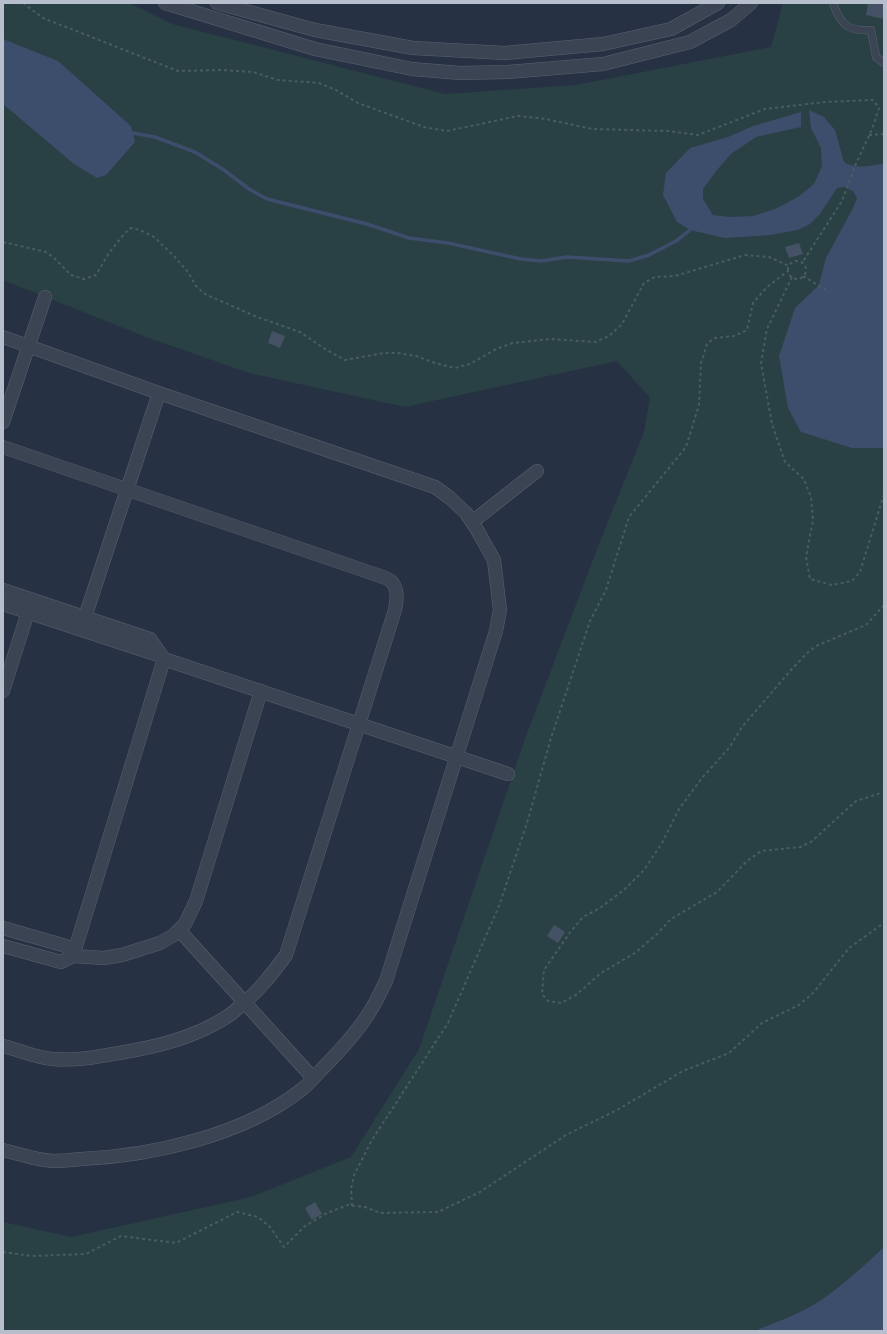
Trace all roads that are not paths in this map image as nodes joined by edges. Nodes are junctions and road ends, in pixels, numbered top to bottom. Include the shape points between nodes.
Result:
1 (165, 3) edge
2 (217, 3) edge
3 (718, 3) edge
4 (751, 3) edge
5 (833, 3) edge
6 (884, 63) edge
7 (45, 297) dead end
8 (3, 337) edge
9 (28, 346) junction
10 (159, 393) junction
11 (3, 422) edge
12 (3, 447) edge
13 (537, 471) dead end
14 (127, 490) junction
15 (472, 522) junction
16 (3, 590) edge
17 (3, 604) edge
18 (28, 612) junction
19 (85, 617) junction
20 (164, 659) junction
21 (3, 691) edge
22 (261, 692) junction
23 (359, 724) junction
24 (456, 757) junction
25 (508, 774) dead end
26 (3, 928) edge
27 (179, 930) junction
28 (3, 946) edge
29 (73, 956) junction
30 (245, 1002) junction
31 (3, 1046) edge
32 (313, 1078) junction
33 (3, 1150) edge

1 - 4 street via 315,49 412,69 460,73 508,72 603,64 690,42 731,20
2 - 3 street via 315,30 413,48 505,53 611,43 670,29
5 - 6 lane via 838,16 849,28 871,30 876,57
7 - 9 street
8 - 9 street
9 - 10 street
9 - 11 street
10 - 14 street
10 - 15 street via 435,487 466,513
12 - 14 street
13 - 15 street
14 - 19 street
14 - 23 street via 392,582 397,600 395,610
15 - 24 street via 494,560 500,610 496,631
16 - 19 street
17 - 18 street
18 - 20 street
18 - 21 street
19 - 20 street via 150,639
20 - 22 street
20 - 29 street
22 - 23 street
22 - 27 street via 196,901 185,924
23 - 24 street
23 - 30 street via 286,956 270,977
24 - 25 street
24 - 32 street via 386,981 372,1008 351,1038
26 - 29 street via 66,946
27 - 29 street via 160,943 122,955 104,958
27 - 30 street
28 - 29 street via 62,962
30 - 31 street via 226,1018 170,1043 87,1059 51,1059
30 - 32 street
32 - 33 street via 302,1090 274,1109 243,1124 173,1147 101,1159 55,1161

